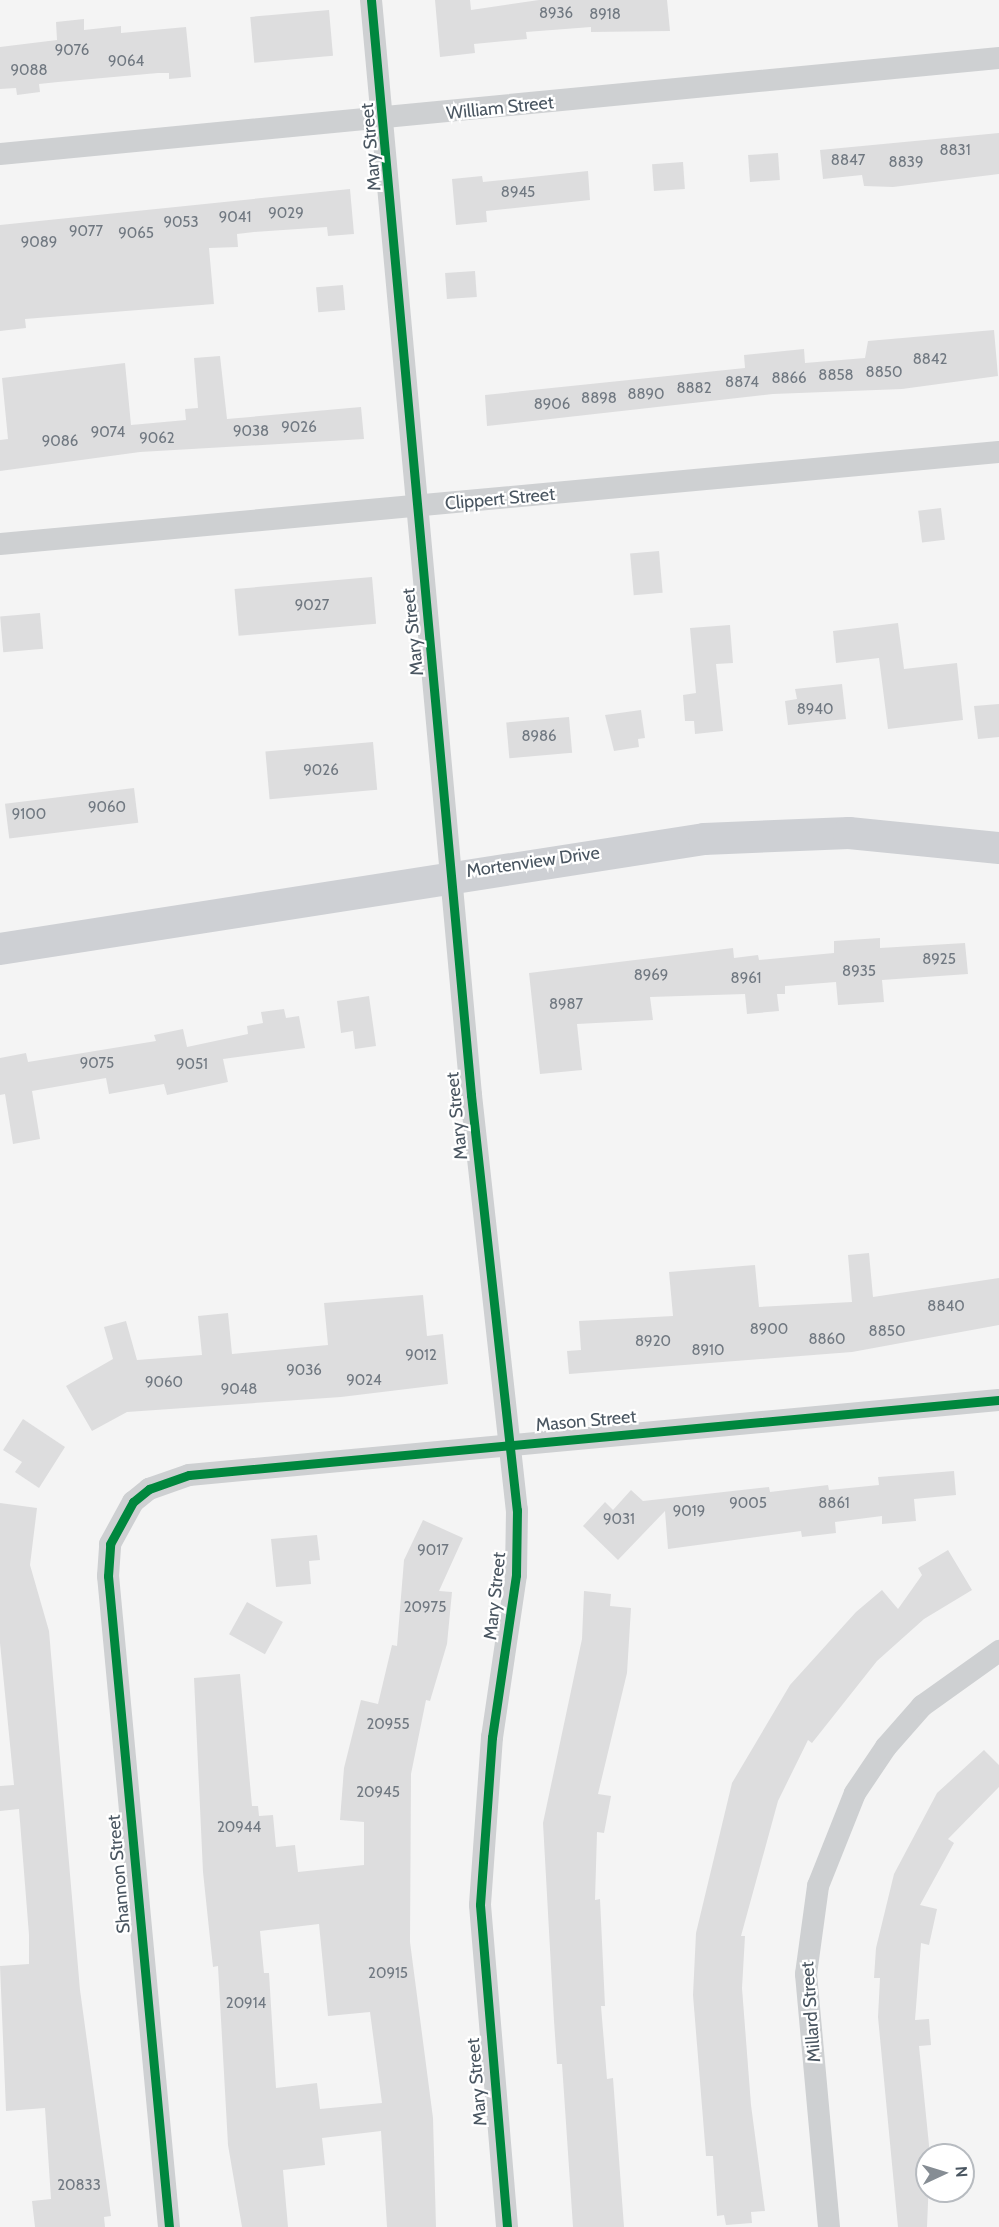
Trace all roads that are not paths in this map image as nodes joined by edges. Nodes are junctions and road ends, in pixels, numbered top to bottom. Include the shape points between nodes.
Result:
1 (371, 0) edge
2 (999, 58) edge
3 (386, 119) junction
4 (0, 154) edge
5 (999, 452) edge
6 (416, 505) junction
7 (0, 544) edge
8 (999, 848) edge
9 (450, 874) junction
10 (0, 949) edge
11 (999, 1400) edge
12 (509, 1445) junction
13 (121, 1520) joint
14 (999, 1651) edge
15 (169, 2227) edge
16 (507, 2227) edge
17 (829, 2227) edge

1 - 3 street, Mary Street
2 - 3 street, William Street
3 - 4 street, William Street
3 - 6 street, Mary Street
5 - 6 street, Clippert Street
6 - 7 street, Clippert Street
6 - 9 street, Mary Street
8 - 9 street, Mortenview Drive via 883,835 773,833
9 - 10 street, Mortenview Drive
9 - 12 street, Mary Street
11 - 12 street, Mason Street
12 - 13 street, Mason Street via 174,1479 149,1489
12 - 16 street, Mary Street via 517,1510 516,1575 492,1737 480,1905
13 - 15 street, Shannon Street via 110,1544 108,1576
14 - 17 street, Millard Street via 922,1706 886,1747 855,1793 818,1886 806,1974

